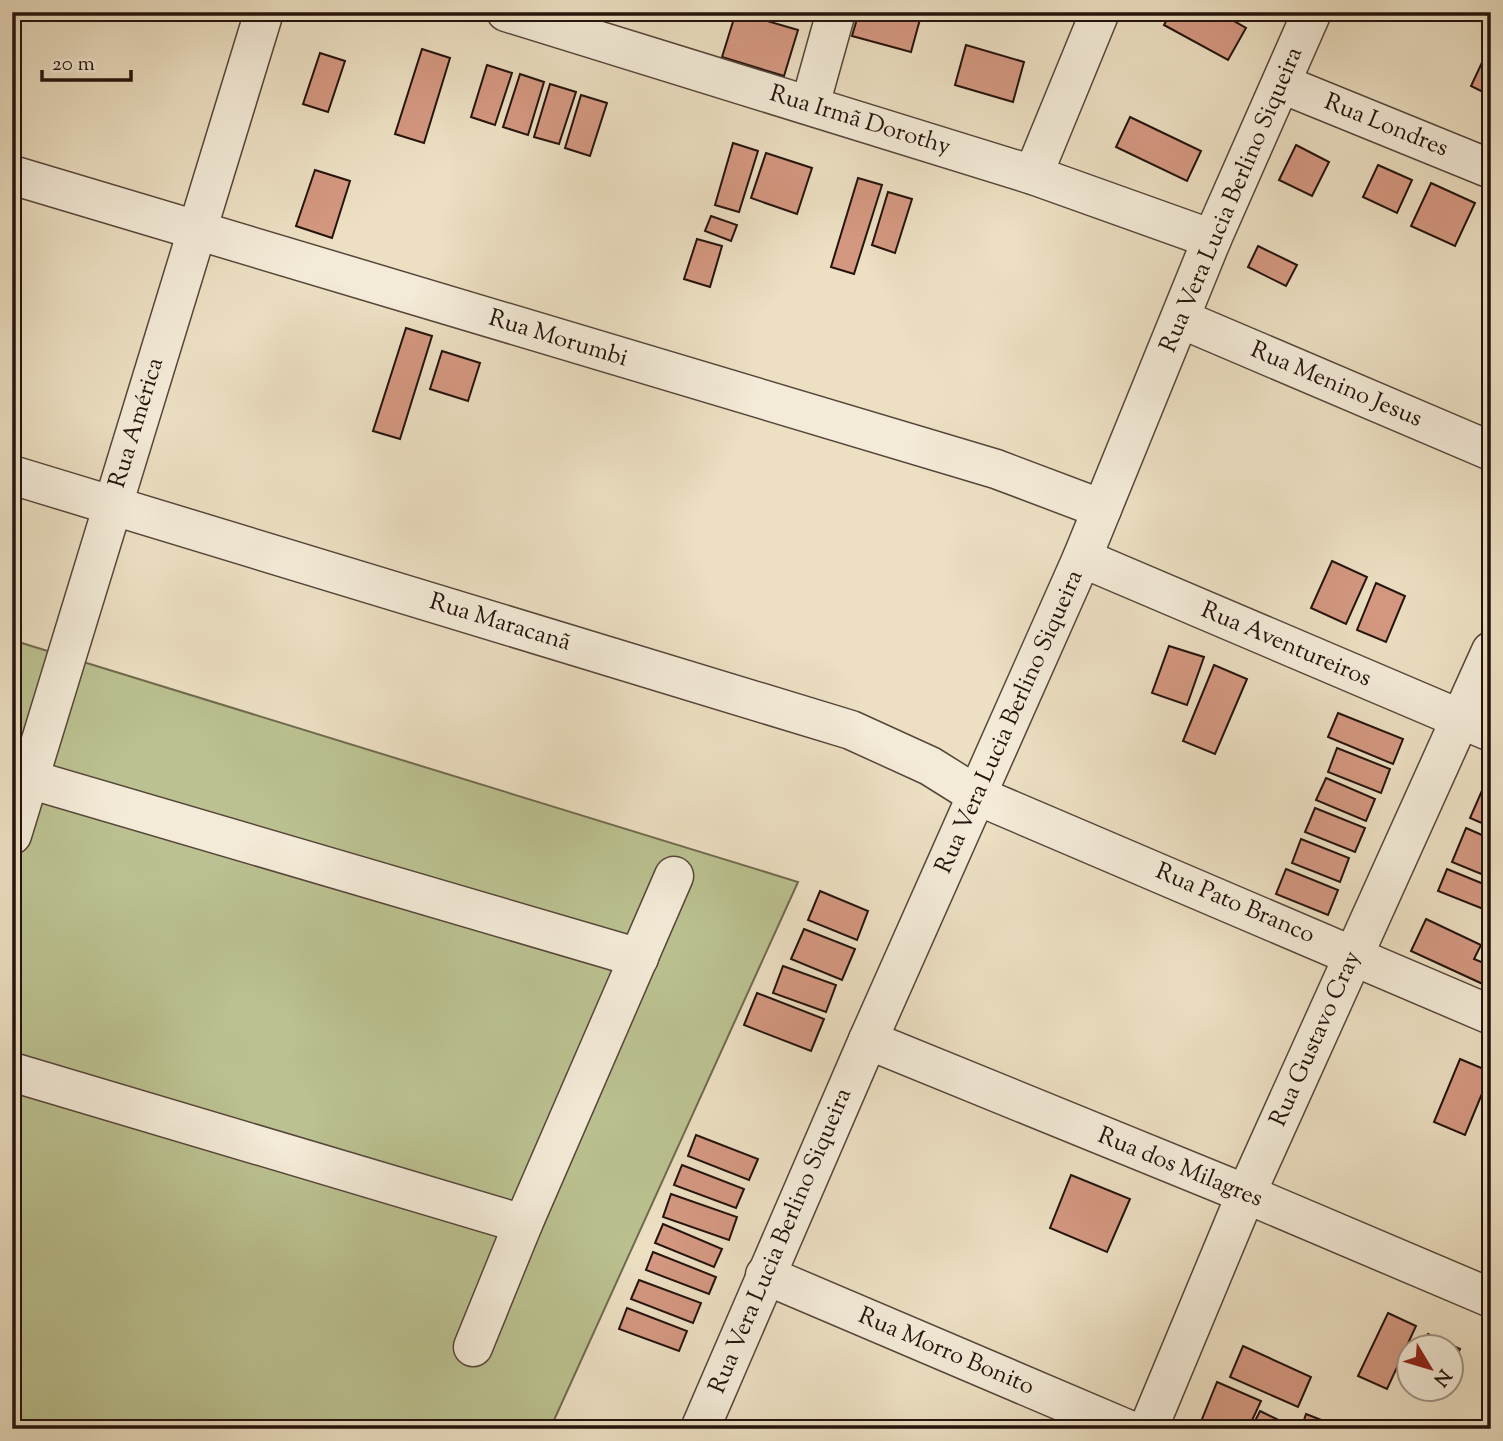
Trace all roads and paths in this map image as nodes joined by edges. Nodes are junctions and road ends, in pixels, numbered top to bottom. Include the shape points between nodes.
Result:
1 (264, 12) edge
2 (506, 12) edge
3 (836, 12) edge
4 (1100, 12) edge
5 (1312, 12) edge
6 (551, 19) edge
7 (1282, 83) junction
8 (810, 105) junction
9 (1491, 169) edge
10 (12, 175) edge
11 (1033, 175) junction
12 (196, 232) junction
13 (1212, 239) junction
14 (1181, 319) junction
15 (1491, 451) edge
16 (12, 475) edge
17 (112, 505) junction
18 (1102, 509) junction
19 (1082, 558) junction
20 (1491, 651) edge
21 (1476, 726) edge
22 (20, 777) edge
23 (978, 796) junction
24 (12, 835) edge
25 (674, 876) dead end
26 (1354, 955) junction
27 (639, 958) junction
28 (1491, 1015) edge
29 (868, 1040) junction
30 (12, 1072) edge
31 (1246, 1195) junction
32 (523, 1224) junction
33 (765, 1275) junction
34 (1491, 1298) edge
35 (473, 1347) dead end
36 (700, 1429) edge
37 (1127, 1429) edge
38 (1148, 1429) edge

1 - 12 street, Rua América
2 - 6 street, Rua Irmã Dorothy
3 - 8 street
4 - 11 street
5 - 7 street, Rua Vera Lucia Berlino Siqueira
6 - 8 street, Rua Irmã Dorothy
7 - 9 street, Rua Londres
7 - 13 street, Rua Vera Lucia Berlino Siqueira
8 - 11 street, Rua Irmã Dorothy
10 - 12 street, Rua Morumbi
11 - 13 street, Rua Irmã Dorothy
12 - 17 street, Rua América
12 - 18 street, Rua Morumbi via 996,469
13 - 14 street, Rua Vera Lucia Berlino Siqueira
14 - 15 street, Rua Menino Jesus
14 - 18 street, Rua Vera Lucia Berlino Siqueira
16 - 17 street, Rua Maracanã
17 - 22 street, Rua América
17 - 23 street, Rua Maracanã via 851,730 930,766
18 - 19 street, Rua Vera Lucia Berlino Siqueira
19 - 21 street, Rua Aventureiros
19 - 23 street, Rua Vera Lucia Berlino Siqueira
20 - 21 street, Rua Gustavo Cray
21 - 26 street, Rua Gustavo Cray
22 - 24 street, Rua América
22 - 27 street
23 - 26 street, Rua Pato Branco
23 - 29 street, Rua Vera Lucia Berlino Siqueira
25 - 27 street
26 - 28 street, Rua Pato Branco
26 - 31 street, Rua Gustavo Cray
27 - 32 street
29 - 31 street, Rua dos Milagres
29 - 33 street, Rua Vera Lucia Berlino Siqueira
30 - 32 street
31 - 34 street, Rua dos Milagres
31 - 38 street, Rua Gustavo Cray
32 - 35 street
33 - 36 street, Rua Vera Lucia Berlino Siqueira
33 - 37 street, Rua Morro Bonito

